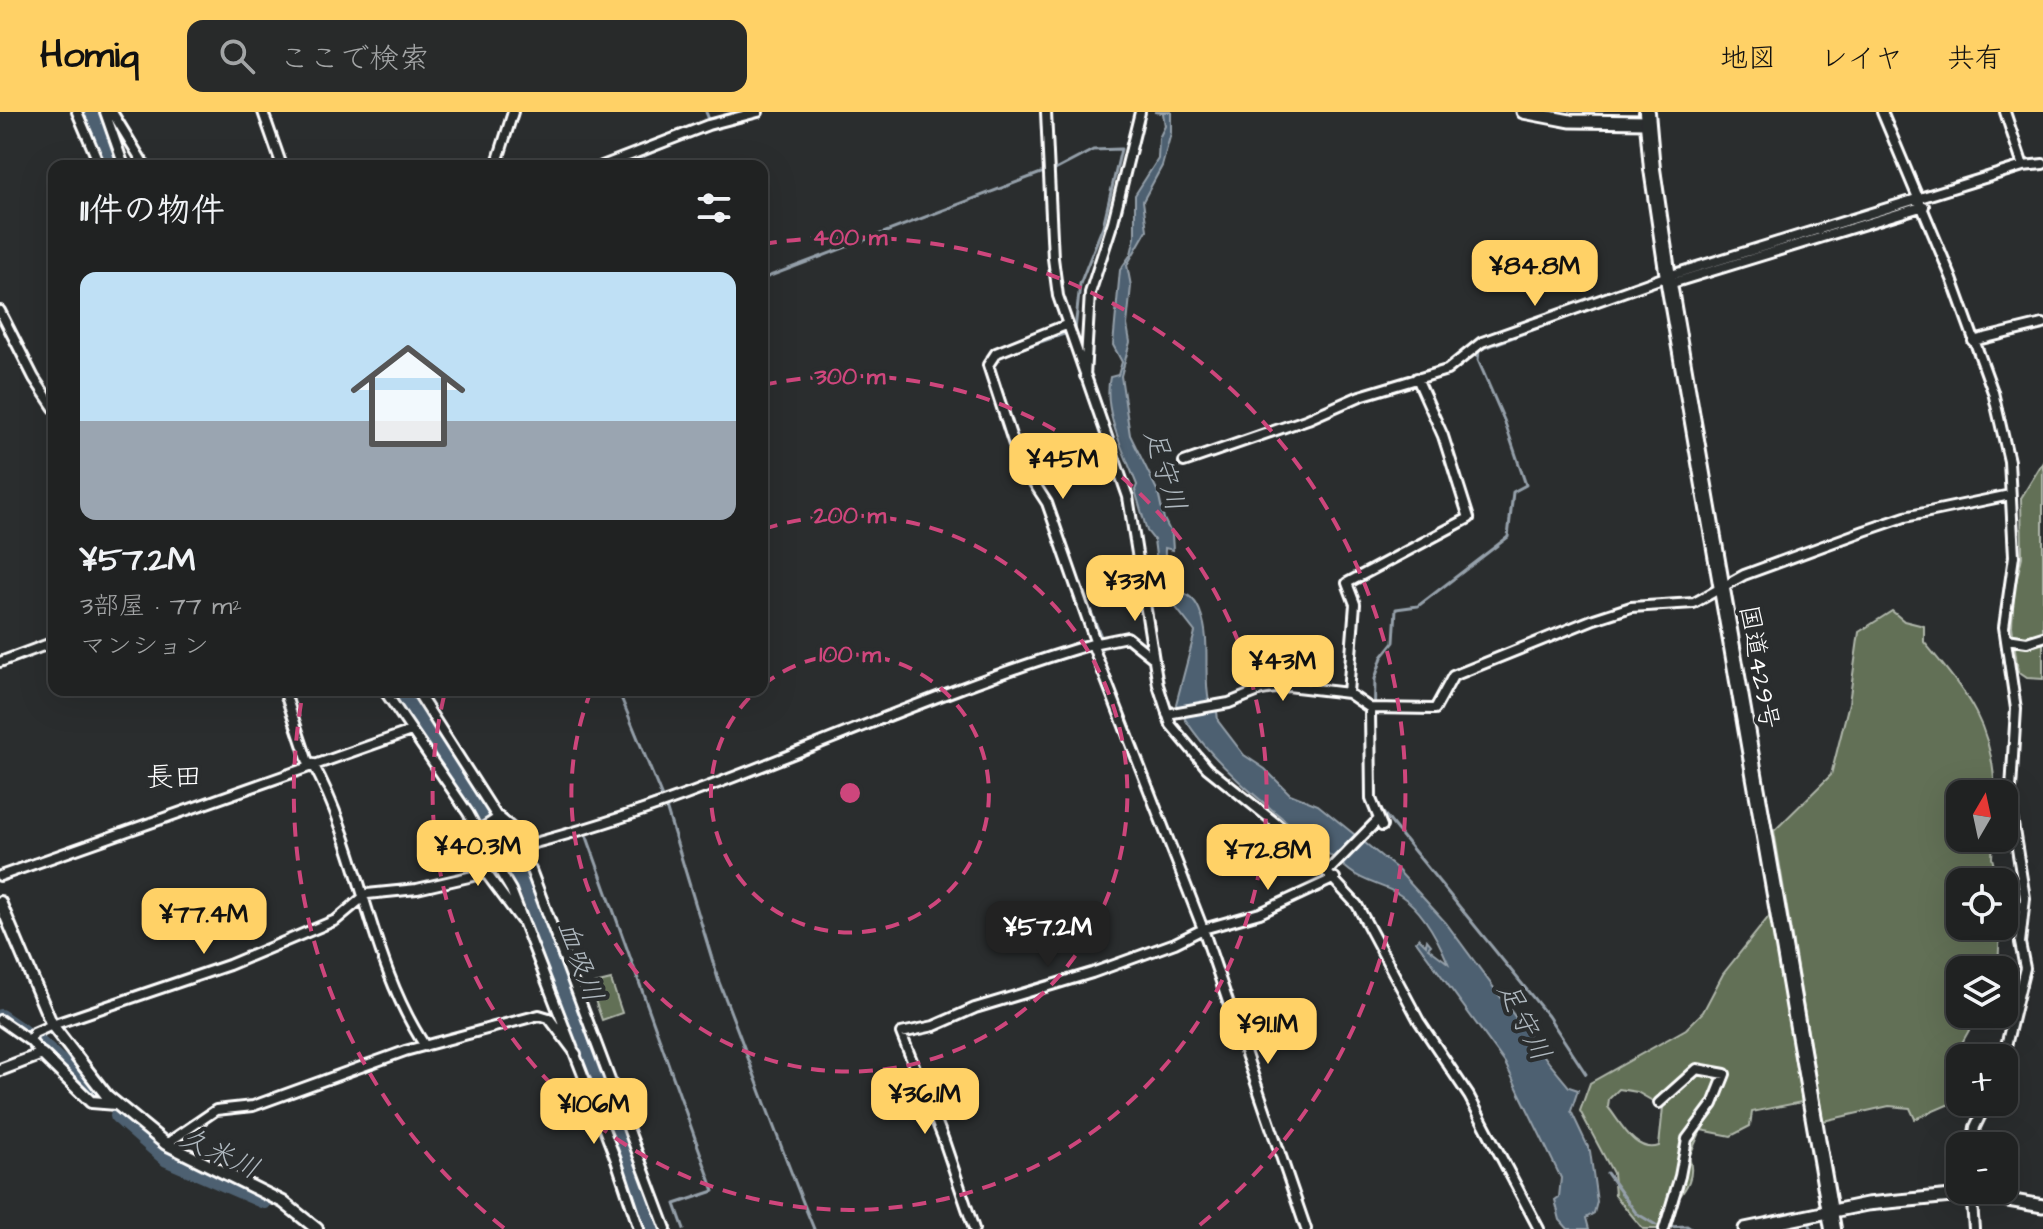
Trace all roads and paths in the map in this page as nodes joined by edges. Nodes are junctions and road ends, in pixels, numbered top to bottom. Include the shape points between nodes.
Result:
1 (77, 112) edge
2 (105, 112) edge
3 (112, 112) edge
4 (263, 112) edge
5 (513, 112) edge
6 (758, 112) edge
7 (1046, 112) edge
8 (1140, 112) edge
9 (1523, 112) edge
10 (1882, 112) edge
11 (2005, 112) edge
12 (1648, 117) edge
13 (97, 160) edge
14 (122, 160) edge
15 (141, 160) edge
16 (280, 160) edge
17 (498, 160) edge
18 (618, 160) edge
19 (2043, 164) edge
20 (2023, 166) junction
21 (1922, 202) junction
22 (1668, 280) junction
23 (0, 311) edge
24 (2043, 324) edge
25 (1066, 325) junction
26 (1973, 341) junction
27 (1085, 377) junction
28 (1417, 378) junction
29 (48, 399) edge
30 (1184, 462) dead end
31 (2010, 495) junction
32 (1721, 587) junction
33 (2043, 637) edge
34 (2007, 639) junction
35 (48, 644) edge
36 (1098, 644) junction
37 (1153, 658) junction
38 (0, 662) edge
39 (1348, 693) junction
40 (286, 696) edge
41 (388, 696) edge
42 (420, 696) edge
43 (1373, 708) junction
44 (1169, 714) junction
45 (411, 731) junction
46 (311, 765) junction
47 (497, 819) junction
48 (479, 831) junction
49 (1332, 872) junction
50 (486, 873) junction
51 (0, 876) edge
52 (362, 897) junction
53 (0, 902) edge
54 (524, 923) junction
55 (1206, 928) junction
56 (0, 1020) edge
57 (52, 1025) junction
58 (32, 1038) junction
59 (2006, 1044) edge
60 (425, 1046) junction
61 (42, 1054) junction
62 (576, 1054) junction
63 (0, 1070) edge
64 (1659, 1103) dead end
65 (116, 1104) junction
66 (166, 1144) junction
67 (1946, 1195) edge
68 (2018, 1201) edge
69 (1973, 1204) edge
70 (2043, 1206) edge
71 (1830, 1211) junction
72 (317, 1229) edge
73 (639, 1229) edge
74 (666, 1229) edge
75 (974, 1229) edge
76 (1306, 1229) edge
77 (1539, 1229) edge
78 (1664, 1229) edge
79 (1745, 1229) edge
80 (1833, 1229) edge
81 (1974, 1229) edge

1 - 13 street
2 - 14 street
3 - 15 street
4 - 16 street
5 - 17 street
6 - 18 street
7 - 25 street via 1053,258
8 - 27 street via 1090,293
9 - 12 main road via 1570,121
10 - 21 street
11 - 20 street
12 - 22 highway, 国道429号
19 - 20 street
20 - 21 street
21 - 22 street
21 - 26 street
22 - 28 street via 1482,342 1455,365
22 - 32 highway, 国道429号
23 - 29 street
24 - 26 street
25 - 27 street
25 - 36 street via 996,353 988,365 1019,460 1047,503
26 - 31 street via 1993,392 2009,461
27 - 37 street via 1128,497
28 - 30 street
28 - 39 street via 1443,436 1469,518 1347,583 1355,604
31 - 32 street via 1905,517
31 - 34 street via 2015,540 2005,609
32 - 43 street via 1694,603 1624,608 1453,676 1435,709
32 - 71 highway, 国道429号
33 - 34 street via 2027,642
34 - 59 street via 2016,709 2010,805 2025,898 2020,943 2025,968
35 - 38 street
36 - 37 street via 1127,637
36 - 47 street via 883,716 797,754 588,829 531,844
36 - 55 street
37 - 44 street
39 - 43 street
39 - 44 street via 1288,686
40 - 46 street
41 - 45 street
42 - 47 street
43 - 49 street via 1371,799 1378,824
44 - 49 street via 1179,737 1207,768
45 - 46 street
45 - 48 street
46 - 51 street
46 - 52 street via 329,799
47 - 48 street
47 - 74 street via 531,870
48 - 50 street
48 - 54 street
49 - 55 street via 1260,913
49 - 77 street via 1372,927 1419,1021 1469,1096
50 - 52 street
50 - 54 street
52 - 57 street via 336,920 229,965
52 - 60 street via 391,984
53 - 57 street
54 - 62 street
55 - 75 street via 1104,969 901,1033
55 - 76 street
56 - 58 street
57 - 58 street
57 - 65 street
58 - 61 street
60 - 62 street via 539,1015 549,1018
60 - 66 street via 253,1106 216,1110
61 - 63 street
61 - 65 street via 91,1102
62 - 73 street
64 - 78 street via 1697,1069 1725,1074 1713,1104 1687,1139
65 - 66 street
66 - 72 street via 283,1202
67 - 71 main road
68 - 70 main road
69 - 81 street
71 - 79 main road
71 - 80 highway, 国道429号

